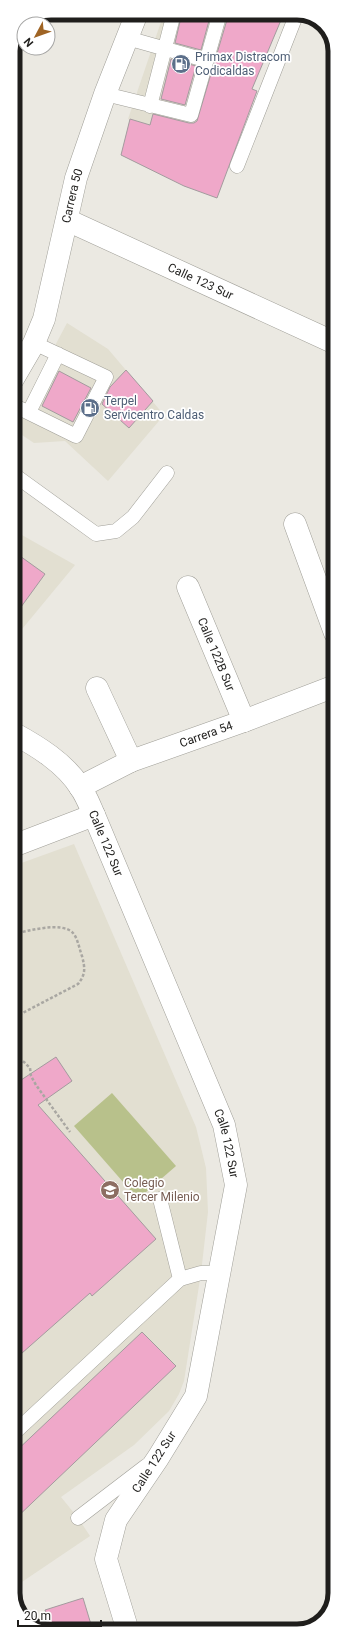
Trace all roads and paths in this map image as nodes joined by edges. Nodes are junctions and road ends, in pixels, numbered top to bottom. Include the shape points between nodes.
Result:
1 (134, 20) edge
2 (172, 20) edge
3 (218, 20) edge
4 (294, 20) edge
5 (128, 38) junction
6 (166, 49) junction
7 (205, 60) junction
8 (105, 94) junction
9 (150, 106) junction
10 (237, 166) dead end
11 (67, 220) junction
12 (328, 340) edge
13 (34, 343) junction
14 (58, 354) junction
15 (20, 368) edge
16 (20, 408) edge
17 (29, 412) junction
18 (167, 473) dead end
19 (20, 479) edge
20 (295, 524) dead end
21 (188, 588) dead end
22 (328, 614) edge
23 (97, 688) dead end
24 (328, 689) edge
25 (244, 721) junction
26 (20, 737) edge
27 (131, 761) junction
28 (80, 787) junction
29 (94, 815) junction
30 (20, 843) edge
31 (20, 933) edge
32 (20, 1014) edge
33 (20, 1061) edge
34 (70, 1132) dead end
35 (160, 1199) dead end
36 (220, 1273) junction
37 (180, 1279) junction
38 (20, 1428) edge
39 (158, 1458) junction
40 (78, 1518) dead end
41 (126, 1624) edge

1 - 5 street, Carrera 50
2 - 6 lane
3 - 7 lane
4 - 10 lane
5 - 6 lane
5 - 8 street, Carrera 50
6 - 7 lane
6 - 9 lane
7 - 9 lane via 191,115
8 - 9 lane
8 - 11 street, Carrera 50 via 76,178
11 - 12 street, Calle 123 Sur
11 - 13 street, Carrera 50 via 44,319
13 - 14 lane
13 - 15 street, Carrera 50
14 - 17 lane
14 - 17 lane via 106,377 76,436
16 - 17 lane
18 - 19 lane via 133,518 116,531 96,534
20 - 22 street
21 - 25 street, Calle 122B Sur
23 - 27 street
24 - 25 street, Carrera 54
25 - 27 street, Carrera 54
26 - 28 street, Calle 122 Sur via 38,747 69,773
27 - 28 street, Carrera 54
28 - 29 street, Calle 122 Sur
29 - 30 street
29 - 36 street, Calle 122 Sur via 224,1125 236,1185
31 - 32 path via 55,927 67,928 76,937 85,968 78,984
33 - 34 path via 30,1068 36,1085
35 - 37 lane
36 - 37 lane via 201,1273
36 - 39 street, Calle 122 Sur via 196,1396
37 - 38 lane
39 - 40 lane
39 - 41 street, Calle 122 Sur via 116,1520 106,1559

